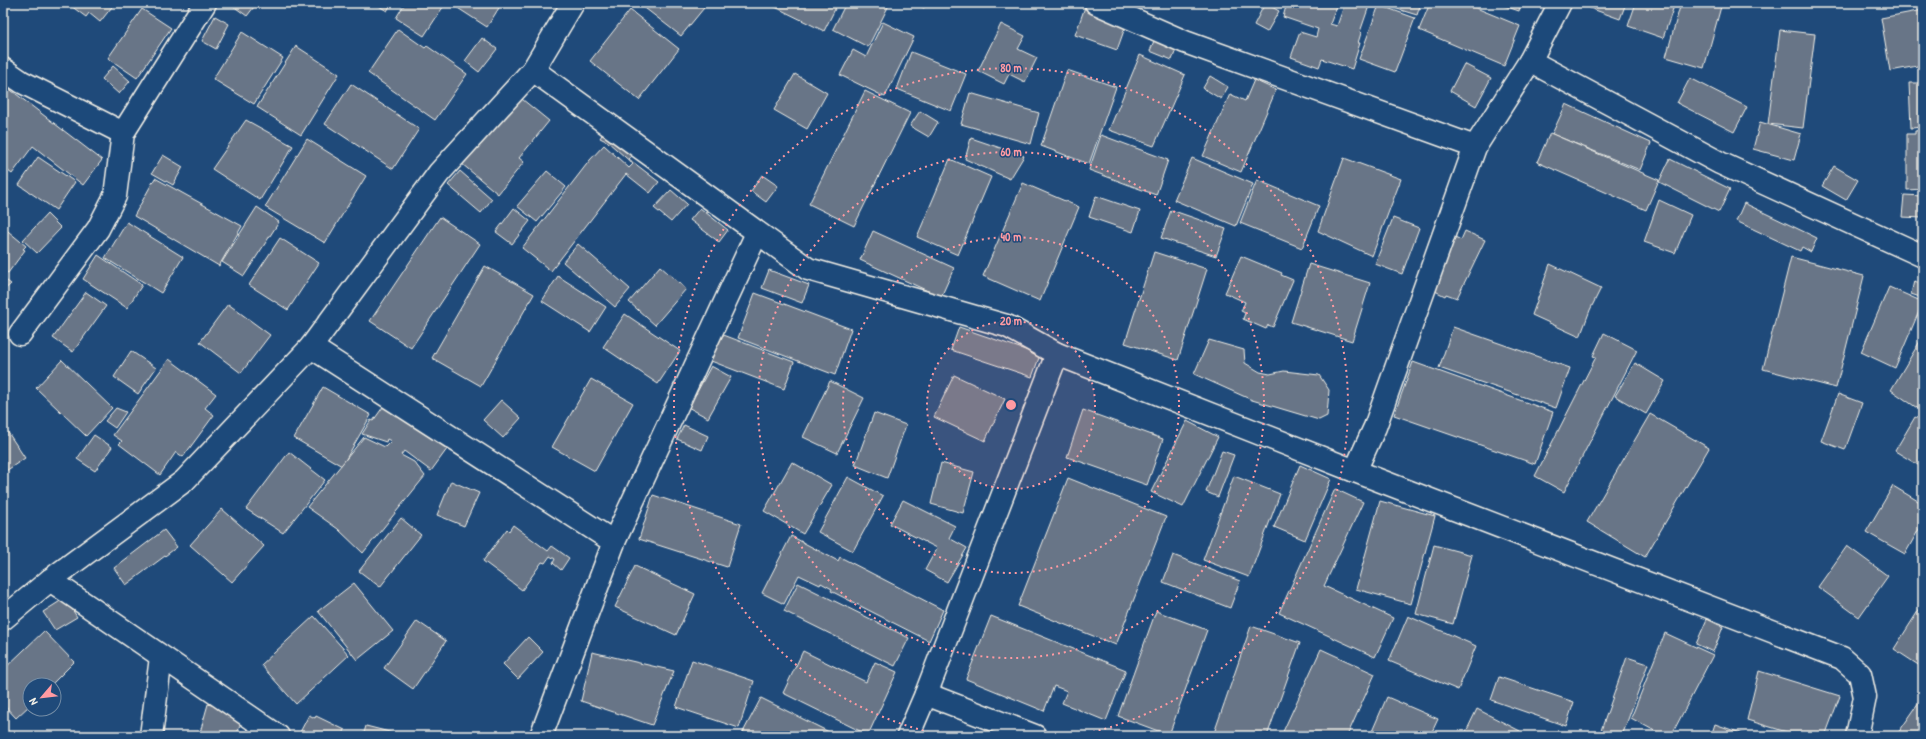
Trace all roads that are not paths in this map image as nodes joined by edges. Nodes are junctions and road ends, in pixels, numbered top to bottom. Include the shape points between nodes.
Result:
1 (205, 3) edge
2 (573, 3) edge
3 (1096, 3) edge
4 (1560, 3) edge
5 (1530, 61) junction
6 (3, 69) edge
7 (533, 70) junction
8 (123, 133) junction
9 (1475, 147) junction
10 (757, 233) junction
11 (1923, 256) edge
12 (20, 334) dead end
13 (312, 347) junction
14 (1057, 354) junction
15 (1355, 471) junction
16 (614, 542) junction
17 (50, 580) junction
18 (3, 619) edge
19 (161, 657) junction
20 (926, 694) junction
21 (152, 736) edge
22 (278, 736) edge
23 (541, 736) edge
24 (908, 736) edge
25 (1036, 736) edge
26 (1857, 736) edge

1 - 8 street
2 - 7 street
3 - 9 street via 1185,42
4 - 5 street
5 - 9 street
5 - 11 street via 1720,163
6 - 8 street via 22,82
7 - 10 street
7 - 13 street via 439,173
8 - 12 street via 115,196 98,229
9 - 15 street via 1375,427
10 - 14 street via 808,269 1007,326
10 - 16 street
13 - 16 street
13 - 17 street via 184,482
14 - 15 street
14 - 20 street
15 - 26 street via 1842,658 1860,674 1865,697
16 - 23 street
17 - 18 street
17 - 19 street
19 - 21 street
19 - 22 street
20 - 24 street
20 - 25 street

